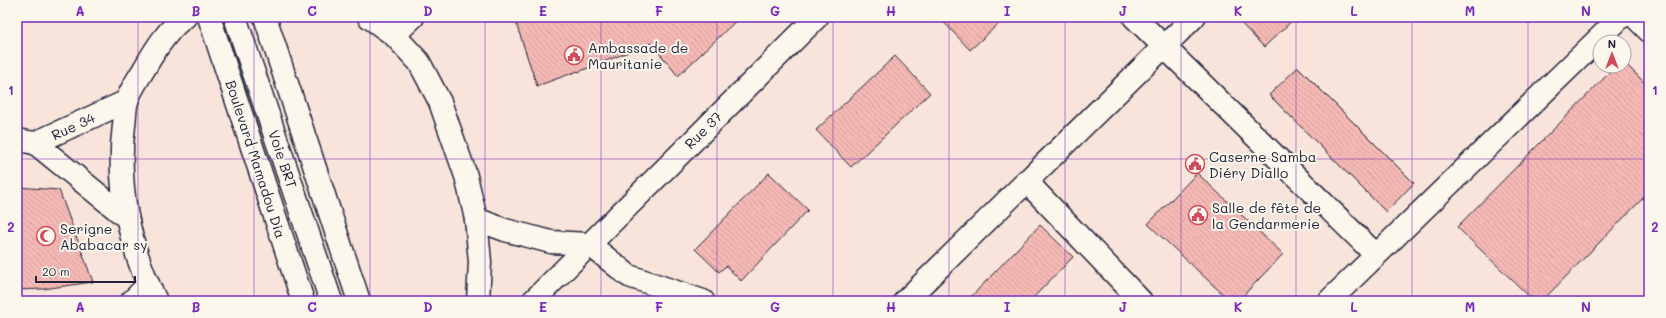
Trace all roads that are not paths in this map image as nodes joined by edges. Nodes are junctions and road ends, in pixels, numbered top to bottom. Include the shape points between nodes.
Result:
1 (163, 17) edge
2 (185, 17) edge
3 (209, 17) edge
4 (235, 17) edge
5 (265, 17) edge
6 (369, 17) edge
7 (413, 17) edge
8 (817, 17) edge
9 (1134, 17) edge
10 (1194, 17) edge
11 (1621, 17) edge
12 (1635, 17) edge
13 (1649, 31) edge
14 (394, 36) junction
15 (164, 39) junction
16 (1164, 46) junction
17 (127, 101) junction
18 (26, 141) edge
19 (1026, 181) junction
20 (126, 217) junction
21 (476, 219) junction
22 (589, 244) junction
23 (1376, 255) junction
24 (152, 293) edge
25 (132, 301) edge
26 (303, 301) edge
27 (331, 301) edge
28 (359, 301) edge
29 (478, 301) edge
30 (533, 301) edge
31 (703, 301) edge
32 (905, 301) edge
33 (1141, 301) edge
34 (1328, 301) edge

1 - 15 street
2 - 15 street via 177,22
3 - 26 street, Boulevard Mamadou Dia
4 - 27 street, Voie BRT
5 - 28 street
6 - 14 street
7 - 14 street
8 - 22 street, Rue 37
9 - 16 street
10 - 16 street
11 - 23 street
12 - 13 street
14 - 21 street via 419,62 440,102 466,176
15 - 17 street via 156,48
16 - 19 street
16 - 23 street
17 - 18 street, Rue 34
17 - 20 street via 120,148
18 - 20 street
19 - 32 street
19 - 33 street
20 - 24 street
21 - 22 street via 504,230 551,242
21 - 29 street via 480,262
22 - 30 street, Rue 37
22 - 31 street via 630,276
23 - 34 street
24 - 25 street

